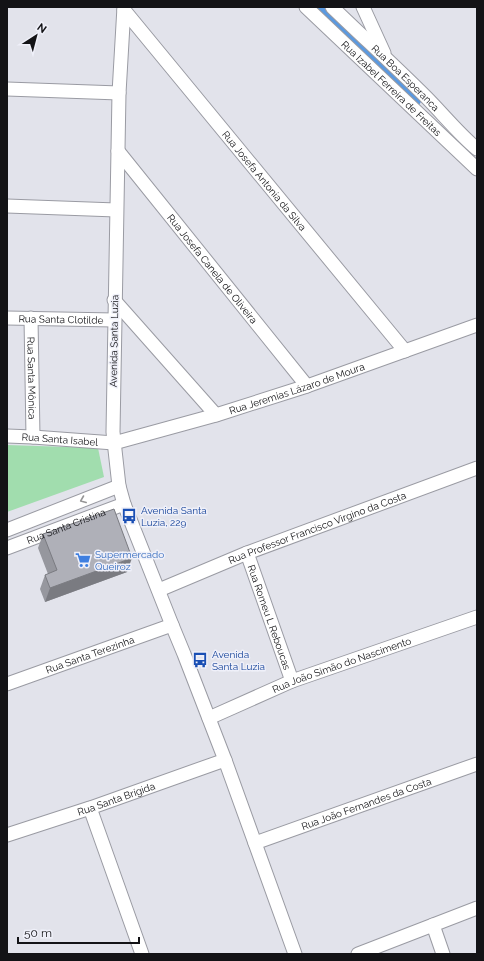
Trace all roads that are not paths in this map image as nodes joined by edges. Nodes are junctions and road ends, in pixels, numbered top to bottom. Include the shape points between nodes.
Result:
1 (306, 7) edge
2 (332, 7) edge
3 (363, 7) edge
4 (124, 9) edge
5 (388, 60) junction
6 (7, 89) edge
7 (119, 93) junction
8 (477, 149) edge
9 (118, 151) junction
10 (477, 169) edge
11 (7, 206) edge
12 (116, 210) junction
13 (114, 300) junction
14 (7, 318) edge
15 (31, 318) junction
16 (114, 320) junction
17 (477, 325) edge
18 (405, 351) junction
19 (307, 386) junction
20 (216, 415) junction
21 (7, 436) edge
22 (33, 437) junction
23 (114, 443) junction
24 (477, 468) edge
25 (119, 486) junction
26 (124, 504) junction
27 (7, 530) edge
28 (7, 548) edge
29 (247, 553) junction
30 (159, 590) junction
31 (477, 617) edge
32 (172, 625) junction
33 (292, 681) junction
34 (7, 684) edge
35 (209, 718) junction
36 (225, 760) junction
37 (477, 764) edge
38 (90, 808) junction
39 (7, 835) edge
40 (255, 843) junction
41 (477, 908) edge
42 (433, 925) junction
43 (142, 954) edge
44 (295, 954) edge
45 (358, 954) edge
46 (443, 954) edge

1 - 10 street, Rua Izabel Ferreira de Freitas
2 - 5 street, Rua Boa Esperanca
3 - 5 street
4 - 7 street, Avenida Santa Luzia
4 - 18 street, Rua Josefa Antonia da Silva
5 - 8 street, Rua Boa Esperanca
6 - 7 street
7 - 9 street, Avenida Santa Luzia
9 - 12 street, Avenida Santa Luzia
9 - 19 street, Rua Josefa Canela de Oliveira
11 - 12 street
12 - 13 street, Avenida Santa Luzia
13 - 16 street, Avenida Santa Luzia
13 - 20 street
14 - 15 street, Rua Santa Clotilde
15 - 16 street, Rua Santa Clotilde
15 - 22 street, Rua Santa Mônica
16 - 23 street, Avenida Santa Luzia
17 - 18 street, Rua Jeremias Lázaro de Moura
18 - 19 street, Rua Jeremias Lázaro de Moura
19 - 20 street, Rua Jeremias Lázaro de Moura
20 - 23 street, Rua Jeremias Lázaro de Moura
21 - 22 street, Rua Santa Isabel
22 - 23 street, Rua Santa Isabel
23 - 25 street, Avenida Santa Luzia
24 - 29 street, Rua Professor Francisco Virgino da Costa
25 - 26 street, Avenida Santa Luzia
25 -> 27 street, Rua Santa Cristina
26 - 28 street, Rua Santa Cristina
26 - 30 street, Avenida Santa Luzia
29 - 30 street, Rua Professor Francisco Virgino da Costa
29 - 33 street, Rua Romeu L Reboucas
30 - 32 street, Avenida Santa Luzia
31 - 33 street, Rua João Simão do Nascimento
32 - 34 street, Rua Santa Terezinha
32 - 35 street, Avenida Santa Luzia
33 - 35 street, Rua João Simão do Nascimento
35 - 36 street, Avenida Santa Luzia
36 - 38 street, Rua Santa Brígida
36 - 40 street, Avenida Santa Luzia
37 - 40 street, Rua João Fernandes da Costa
38 - 39 street, Rua Santa Brígida
38 - 43 street
40 - 44 street, Avenida Santa Luzia
41 - 42 street
42 - 45 street
42 - 46 street

